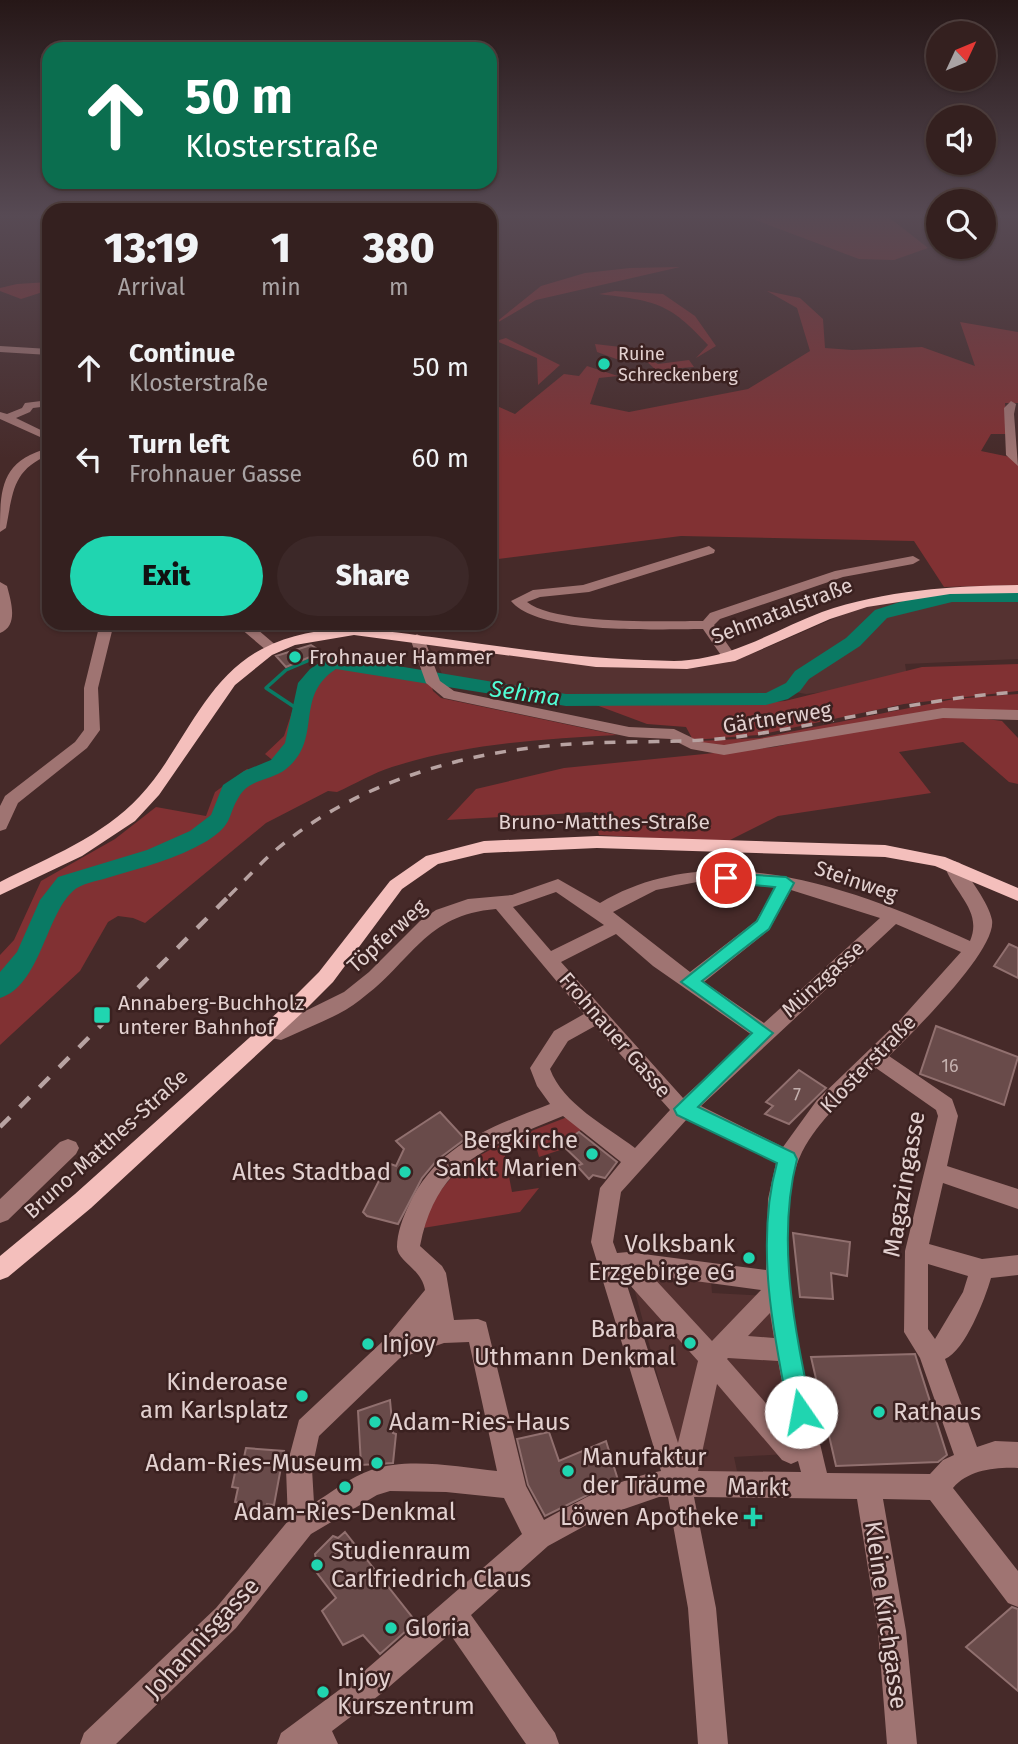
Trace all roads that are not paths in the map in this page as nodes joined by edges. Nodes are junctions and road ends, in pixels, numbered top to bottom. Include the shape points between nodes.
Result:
1 (0, 349) edge
2 (42, 352) edge
3 (42, 403) edge
4 (1011, 404) dead end
5 (3, 416) edge
6 (42, 435) edge
7 (42, 453) edge
8 (1018, 462) edge
9 (0, 528) edge
10 (709, 550) dead end
11 (913, 561) dead end
12 (0, 586) edge
13 (1018, 589) edge
14 (707, 625) junction
15 (0, 629) edge
16 (105, 630) edge
17 (250, 630) edge
18 (417, 638) junction
19 (271, 647) junction
20 (730, 658) junction
21 (1014, 715) edge
22 (6, 797) edge
23 (0, 825) edge
24 (954, 867) junction
25 (786, 883) junction
26 (0, 889) edge
27 (1018, 895) edge
28 (508, 901) junction
29 (600, 911) junction
30 (892, 917) junction
31 (617, 926) junction
32 (973, 950) junction
33 (550, 960) junction
34 (690, 982) junction
35 (599, 1015) junction
36 (269, 1031) junction
37 (764, 1033) junction
38 (875, 1058) junction
39 (566, 1106) junction
40 (684, 1109) junction
41 (68, 1148) dead end
42 (788, 1159) junction
43 (636, 1161) junction
44 (933, 1170) junction
45 (1018, 1199) edge
46 (0, 1213) edge
47 (916, 1251) junction
48 (612, 1265) junction
49 (1018, 1265) edge
50 (982, 1269) junction
51 (0, 1270) edge
52 (643, 1289) dead end
53 (775, 1289) junction
54 (439, 1291) junction
55 (444, 1332) junction
56 (392, 1349) junction
57 (778, 1350) dead end
58 (930, 1352) junction
59 (717, 1353) junction
60 (791, 1451) dead end
61 (1018, 1455) edge
62 (952, 1473) junction
63 (681, 1480) junction
64 (513, 1486) junction
65 (867, 1487) junction
66 (817, 1488) junction
67 (302, 1525) junction
68 (539, 1537) junction
69 (1018, 1593) edge
70 (452, 1613) junction
71 (310, 1738) edge
72 (96, 1744) edge
73 (544, 1744) edge
74 (713, 1744) edge
75 (902, 1744) edge

1 - 2 street
3 - 5 street
4 - 8 street via 1007,414 1015,439 1012,455
5 - 6 street
7 - 9 street via 19,465 0,511
10 - 14 street via 584,589 538,593 518,601 526,610 607,623
11 - 14 street via 840,574 715,616
12 - 15 street via 7,610
13 - 20 main road, Sehmatalstraße via 950,590 865,603
14 - 20 street
16 - 22 street via 91,688 92,730 81,745
17 - 19 street
18 - 19 main road, Sehmatalstraße via 355,631
18 - 20 main road, Sehmatalstraße via 596,663 687,665
18 - 21 street, Gärtnerweg via 430,676 442,692 629,732 674,734 697,746 724,750 943,713
19 - 26 main road via 230,680 145,801 108,835
22 - 23 street
24 - 27 main road, Bruno-Matthes-Straße
24 - 32 street, Klosterstraße via 980,910 983,929
24 - 36 main road, Bruno-Matthes-Straße via 907,853 597,842 458,852 421,866 396,885 326,977
25 - 29 street, Steinweg via 681,879 630,893
25 - 30 street, Steinweg via 830,892
25 - 34 street via 763,925
28 - 29 street, Töpferweg via 558,885
28 - 33 street, Frohnauer Gasse via 508,914
28 - 36 street, Töpferweg via 468,905 442,915 351,998 281,1031
29 - 31 street
30 - 32 street, Steinweg
30 - 37 street, Münzgasse
31 - 33 street
31 - 34 street
32 - 38 street, Klosterstraße
33 - 35 street, Frohnauer Gasse
34 - 37 street
35 - 39 street via 561,1036 540,1068
35 - 40 street, Frohnauer Gasse via 657,1087
36 - 51 main road, Bruno-Matthes-Straße via 83,1201
37 - 40 street, Münzgasse
38 - 42 street, Klosterstraße via 822,1108
38 - 44 street, Magazingasse via 945,1105 948,1116
39 - 43 street
39 - 54 street via 480,1143 446,1164 429,1183 411,1222 408,1250 435,1273
40 - 42 street, Frohnauer Gasse
40 - 43 street, Münzgasse
41 - 46 street
42 - 53 street, Klosterstraße via 781,1185
43 - 48 street, Münzgasse via 611,1188 602,1242
44 - 45 street
44 - 47 street, Magazingasse
47 - 50 street
47 - 58 street, Magazingasse via 916,1332
48 - 53 street via 628,1262
48 - 63 street
49 - 50 street
50 - 58 street via 949,1342
52 - 59 street, Markt
53 - 59 street
53 - 66 street, Markt
54 - 55 street
54 - 56 street
55 - 56 street
55 - 64 street via 478,1330
56 - 67 street via 308,1429 299,1469
57 - 59 street
58 - 62 street, Magazingasse
59 - 60 street, Markt
59 - 63 street
61 - 62 street via 995,1454
62 - 65 street
62 - 69 street, Magazingasse
63 - 66 street, Markt
63 - 68 street, Markt via 631,1492
63 - 74 street via 702,1608
64 - 67 street, Johannisgasse via 390,1478 372,1483
64 - 68 street
65 - 66 street
65 - 75 street, Kleine Kirchgasse via 892,1631
67 - 72 street, Johannisgasse via 226,1618
68 - 70 street, Markt
70 - 71 street, Markt
70 - 73 street

